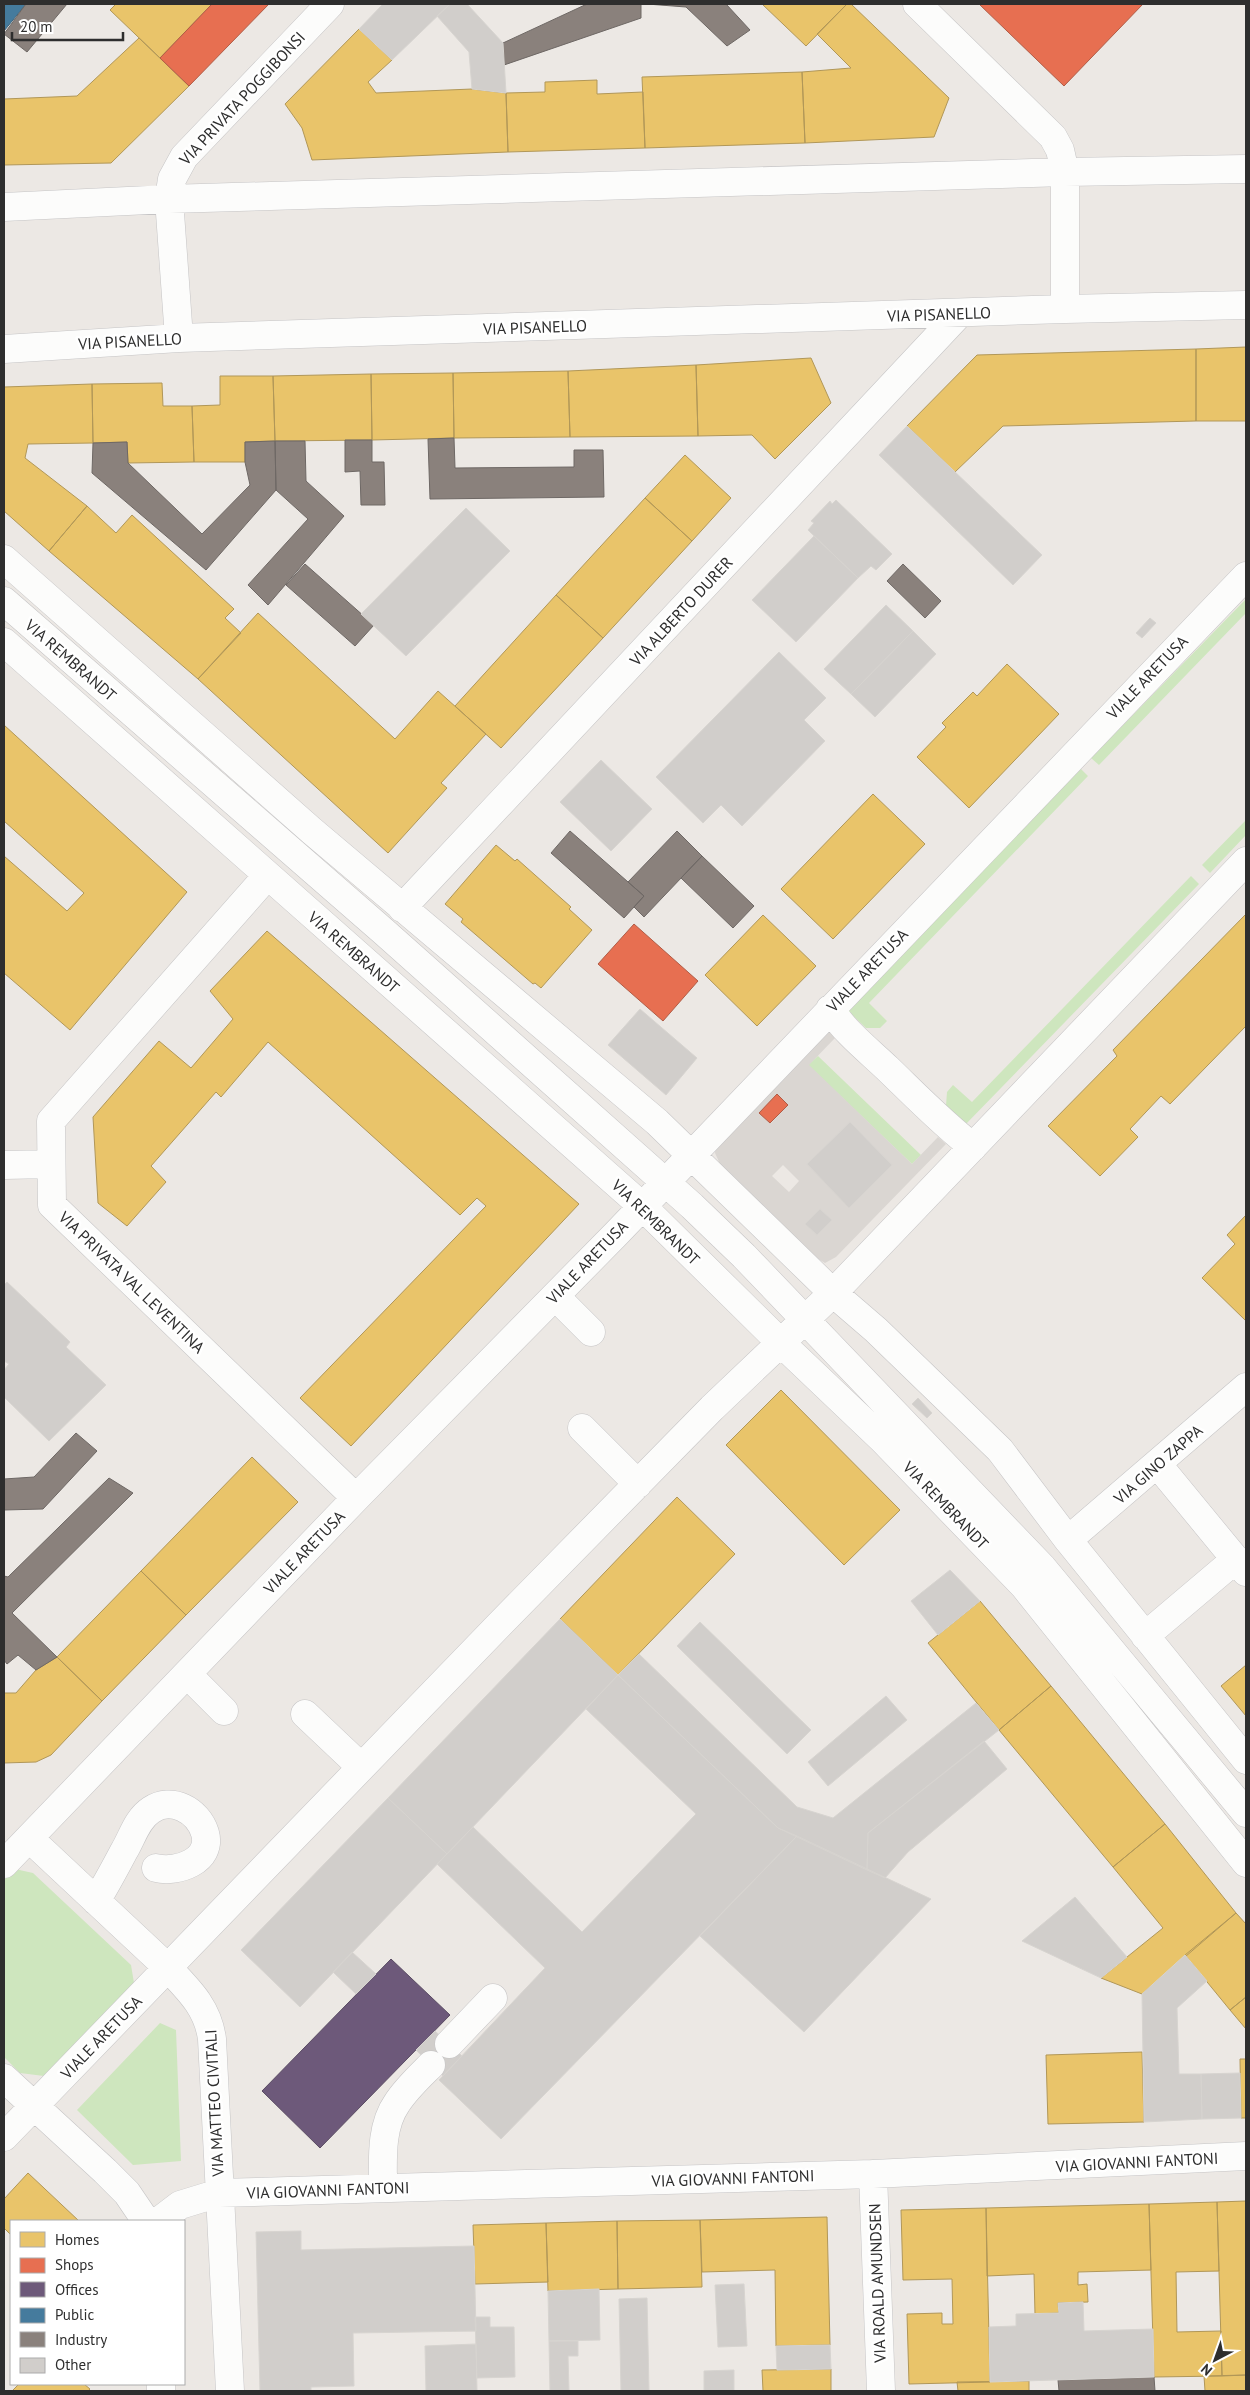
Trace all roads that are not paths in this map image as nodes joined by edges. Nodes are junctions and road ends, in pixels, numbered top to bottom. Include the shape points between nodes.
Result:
1 (330, 4) edge
2 (917, 4) edge
3 (1246, 169) edge
4 (1065, 172) junction
5 (169, 199) junction
6 (4, 207) edge
7 (1246, 305) edge
8 (1066, 309) junction
9 (960, 313) junction
10 (179, 338) junction
11 (4, 349) edge
12 (4, 559) edge
13 (1246, 576) edge
14 (4, 601) edge
15 (4, 642) edge
16 (1246, 861) edge
17 (267, 876) junction
18 (402, 908) junction
19 (830, 1008) junction
20 (973, 1148) junction
21 (691, 1154) junction
22 (51, 1164) junction
23 (4, 1165) edge
24 (664, 1182) junction
25 (642, 1206) junction
26 (833, 1293) junction
27 (555, 1296) junction
28 (805, 1321) junction
29 (591, 1332) dead end
30 (781, 1343) junction
31 (1246, 1387) edge
32 (582, 1428) dead end
33 (1158, 1465) junction
34 (638, 1484) junction
35 (356, 1498) junction
36 (1068, 1540) junction
37 (1241, 1566) edge
38 (1145, 1636) junction
39 (187, 1674) junction
40 (224, 1711) dead end
41 (305, 1714) dead end
42 (1246, 1760) edge
43 (360, 1766) junction
44 (1246, 1813) edge
45 (16, 1836) edge
46 (1246, 1863) edge
47 (4, 1864) edge
48 (156, 1868) dead end
49 (96, 1901) junction
50 (168, 1968) junction
51 (493, 1998) dead end
52 (450, 2044) dead end
53 (431, 2065) dead end
54 (4, 2078) edge
55 (34, 2106) junction
56 (4, 2137) edge
57 (1246, 2156) edge
58 (873, 2174) junction
59 (383, 2188) junction
60 (219, 2193) junction
61 (145, 2220) edge
62 (160, 2220) edge
63 (230, 2391) edge
64 (881, 2391) edge

1 - 5 street, VIA PRIVATA POGGIBONSI via 184,157 172,179
2 - 4 street via 1053,137
3 - 4 street
4 - 5 street
4 - 8 street
5 - 6 street
5 - 10 street, VIA PRIVATA POGGIBONSI
7 - 8 street, VIA PISANELLO
8 - 9 street, VIA PISANELLO
9 - 10 street, VIA PISANELLO
9 - 18 street, VIA ALBERTO DURER
10 - 11 street, VIA PISANELLO
12 - 18 street, VIA REMBRANDT
13 - 19 street, VIALE ARETUSA
14 - 24 street, VIA REMBRANDT via 383,931
15 - 17 street, VIA REMBRANDT
16 - 20 street, VIALE ARETUSA
17 - 22 street, VIA PRIVATA VAL LEVENTINA via 50,1122
17 - 25 street, VIA REMBRANDT
18 - 21 street, VIA REMBRANDT
19 - 20 street via 863,1045
19 - 21 street, VIALE ARETUSA
20 - 26 street, VIALE ARETUSA
21 - 24 street, VIALE ARETUSA
21 - 26 street, VIA REMBRANDT
22 - 23 street
22 - 35 street, VIA PRIVATA VAL LEVENTINA via 52,1205
24 - 25 street, VIALE ARETUSA
24 - 28 street, VIA REMBRANDT via 744,1256
25 - 27 street, VIALE ARETUSA
25 - 30 street, VIA REMBRANDT
26 - 28 street, VIALE ARETUSA
26 - 36 street, VIA REMBRANDT via 1000,1450
27 - 29 street
27 - 35 street, VIALE ARETUSA
28 - 30 street, VIALE ARETUSA
28 - 44 street, VIA REMBRANDT via 1042,1566
30 - 34 street, VIALE ARETUSA
30 - 46 street, VIA REMBRANDT via 882,1439 1024,1586
31 - 33 street, VIA GINO ZAPPA
32 - 34 street
33 - 36 street, VIA GINO ZAPPA
33 - 37 street
34 - 43 street, VIALE ARETUSA
35 - 39 street, VIALE ARETUSA
36 - 38 street, VIA REMBRANDT
37 - 38 street
38 - 42 street, VIA REMBRANDT
39 - 40 street
39 - 45 street, VIALE ARETUSA
41 - 43 street
43 - 50 street, VIALE ARETUSA
45 - 47 street, VIALE ARETUSA
45 - 49 street
48 - 49 street via 174,1870 185,1867 203,1850 205,1834 201,1826 196,1818 177,1804 158,1806 145,1815
49 - 50 street
50 - 55 street, VIALE ARETUSA
50 - 60 street, VIA MATTEO CIVITALI via 201,2005 210,2024
51 - 52 street
53 - 59 street via 396,2104 388,2121
54 - 55 street
55 - 56 street, VIALE ARETUSA
55 - 61 street via 122,2188
57 - 58 street, VIA GIOVANNI FANTONI
58 - 59 street, VIA GIOVANNI FANTONI
58 - 64 street, VIA ROALD AMUNDSEN
59 - 60 street, VIA GIOVANNI FANTONI
60 - 62 street, VIA MATTEO CIVITALI via 180,2205
60 - 63 street, VIA MATTEO CIVITALI

